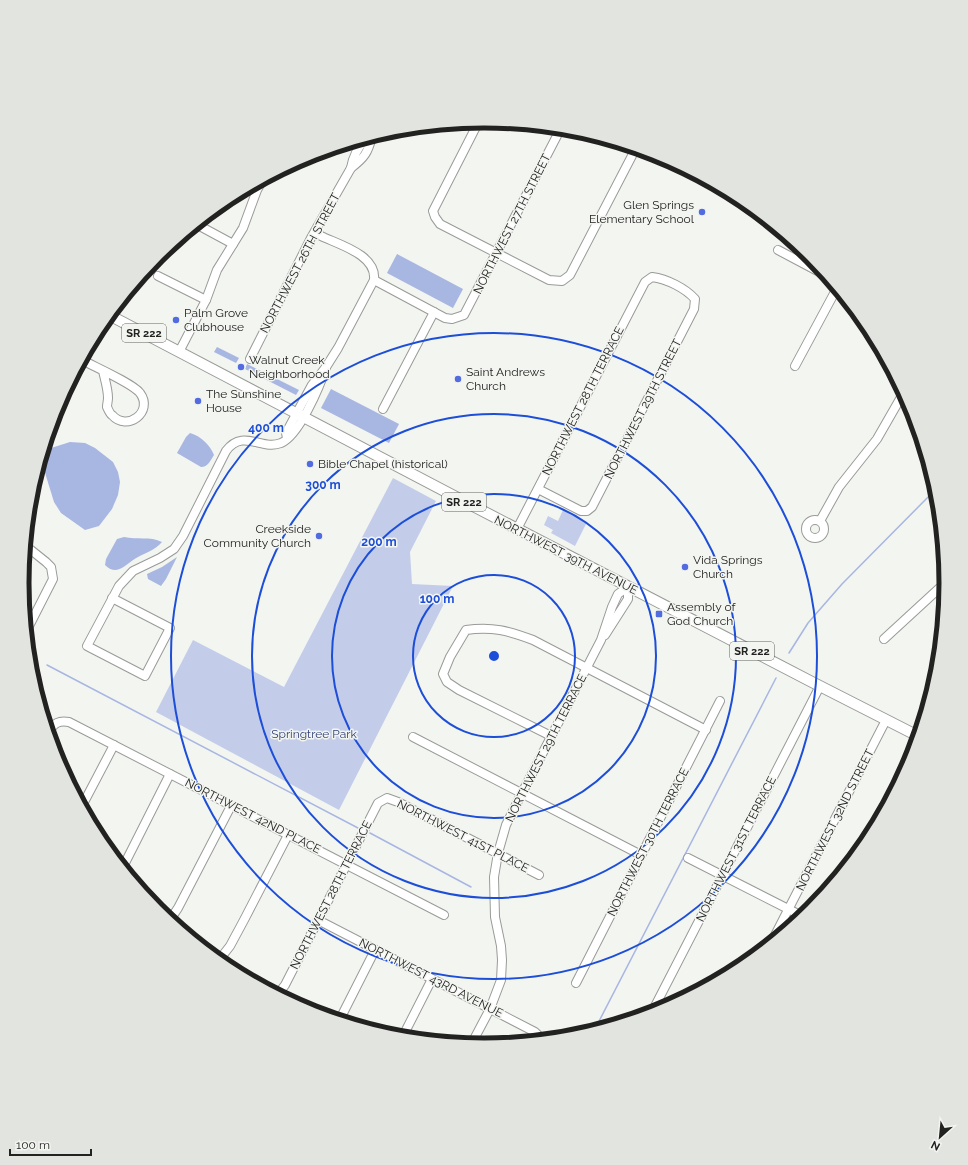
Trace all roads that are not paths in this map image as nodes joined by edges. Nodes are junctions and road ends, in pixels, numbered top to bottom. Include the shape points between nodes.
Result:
1 (475, 128) edge
2 (558, 134) edge
3 (371, 142) edge
4 (361, 145) edge
5 (633, 153) edge
6 (351, 168) junction
7 (253, 190) edge
8 (201, 227) edge
9 (316, 231) junction
10 (233, 244) junction
11 (778, 250) dead end
12 (496, 253) junction
13 (813, 269) edge
14 (158, 276) dead end
15 (652, 277) joint
16 (374, 280) junction
17 (834, 293) edge
18 (206, 300) junction
19 (434, 312) junction
20 (115, 318) edge
21 (179, 352) junction
22 (250, 359) dead end
23 (86, 362) edge
24 (795, 366) dead end
25 (103, 371) junction
26 (900, 399) edge
27 (383, 409) dead end
28 (300, 416) junction
29 (538, 489) junction
30 (820, 521) dead end
31 (517, 530) junction
32 (30, 549) edge
33 (628, 587) junction
34 (939, 589) edge
35 (112, 598) junction
36 (31, 622) edge
37 (884, 639) dead end
38 (586, 668) junction
39 (820, 686) junction
40 (720, 701) dead end
41 (886, 720) junction
42 (52, 725) edge
43 (706, 730) junction
44 (913, 734) edge
45 (551, 736) junction
46 (413, 737) dead end
47 (114, 745) junction
48 (170, 774) junction
49 (522, 793) junction
50 (387, 798) joint
51 (85, 801) edge
52 (231, 806) junction
53 (288, 835) junction
54 (498, 853) junction
55 (641, 855) junction
56 (688, 858) dead end
57 (125, 862) edge
58 (346, 864) junction
59 (539, 875) dead end
60 (722, 875) junction
61 (788, 909) junction
62 (796, 913) edge
63 (173, 915) edge
64 (444, 915) dead end
65 (318, 920) junction
66 (777, 930) edge
67 (375, 950) junction
68 (223, 955) edge
69 (432, 979) junction
70 (576, 983) dead end
71 (281, 990) edge
72 (656, 1004) edge
73 (490, 1009) junction
74 (342, 1014) edge
75 (406, 1031) edge
76 (538, 1035) edge
77 (475, 1038) edge

1 - 12 street via 433,211 440,224
2 - 12 street, NORTHWEST 27TH STREET
3 - 6 street, NORTHWEST 26TH STREET via 366,155
4 - 6 street, NORTHWEST 26TH STREET via 356,151
5 - 12 street via 570,275 562,281 549,280
6 - 9 street, NORTHWEST 26TH STREET
7 - 10 street via 243,228
8 - 10 street
9 - 16 street via 364,258 375,273
9 - 22 street, NORTHWEST 26TH STREET
10 - 18 street via 217,270
11 - 13 street
12 - 19 street, NORTHWEST 27TH STREET via 464,315 452,320
14 - 18 street
15 - 29 street, NORTHWEST 28TH TERRACE via 645,282
15 - 29 street, NORTHWEST 29TH STREET via 662,278 690,293 695,298 694,309 592,506 580,512
16 - 19 street
16 - 28 street via 326,368 320,386
17 - 24 street
18 - 21 street
19 - 27 street
20 - 21 main road, NORTHWEST 39TH AVENUE / SR 222
21 - 28 main road, NORTHWEST 39TH AVENUE / SR 222
23 - 25 street
25 - 25 street via 129,384 141,394 144,401 143,409 137,418 120,421 112,415 107,408 107,387
26 - 30 street via 877,439 839,487
28 - 31 main road, NORTHWEST 39TH AVENUE / SR 222
28 - 35 street via 291,436 281,443 273,445 238,441 231,445 174,549 133,571 118,586
29 - 31 street, NORTHWEST 28TH TERRACE
31 - 33 main road, NORTHWEST 39TH AVENUE / SR 222
32 - 36 street via 50,567 53,579
33 - 38 street, NORTHWEST 29TH TERRACE via 618,594 601,640
33 - 39 main road, NORTHWEST 39TH AVENUE / SR 222
34 - 37 street
35 - 35 street via 170,628 145,676 87,646
38 - 43 street
38 - 45 street, NORTHWEST 29TH TERRACE
38 - 45 street via 533,640 510,631 492,628 466,630 450,657 443,674 447,682
39 - 41 main road, NORTHWEST 39TH AVENUE / SR 222
39 - 60 street, NORTHWEST 31ST TERRACE
40 - 43 street, NORTHWEST 30TH TERRACE
41 - 44 main road, NORTHWEST 39TH AVENUE / SR 222
41 - 61 street, NORTHWEST 32ND STREET
42 - 47 street, NORTHWEST 42ND PLACE via 60,720 69,722
43 - 55 street, NORTHWEST 30TH TERRACE
45 - 49 street, NORTHWEST 29TH TERRACE
46 - 49 street
47 - 48 street, NORTHWEST 42ND PLACE
47 - 51 street
48 - 52 street, NORTHWEST 42ND PLACE
48 - 57 street
49 - 54 street, NORTHWEST 29TH TERRACE via 506,825
49 - 55 street
50 - 54 street, NORTHWEST 41ST PLACE
50 - 58 street, NORTHWEST 28TH TERRACE via 378,803
52 - 53 street, NORTHWEST 42ND PLACE
52 - 63 street
53 - 58 street, NORTHWEST 42ND PLACE
53 - 68 street
54 - 59 street, NORTHWEST 41ST PLACE
54 - 73 street, NORTHWEST 29TH TERRACE via 494,877 494,910 502,960 501,980
55 - 70 street, NORTHWEST 30TH TERRACE
56 - 60 street
58 - 64 street, NORTHWEST 42ND PLACE
58 - 65 street, NORTHWEST 28TH TERRACE
60 - 61 street
60 - 72 street, NORTHWEST 31ST TERRACE
61 - 62 street
61 - 66 street, NORTHWEST 32ND STREET
65 - 67 street, NORTHWEST 43RD AVENUE
65 - 71 street, NORTHWEST 28TH TERRACE
67 - 69 street, NORTHWEST 43RD AVENUE
67 - 74 street
69 - 73 street, NORTHWEST 43RD AVENUE
69 - 75 street
73 - 76 street, NORTHWEST 43RD AVENUE
73 - 77 street, NORTHWEST 29TH TERRACE

